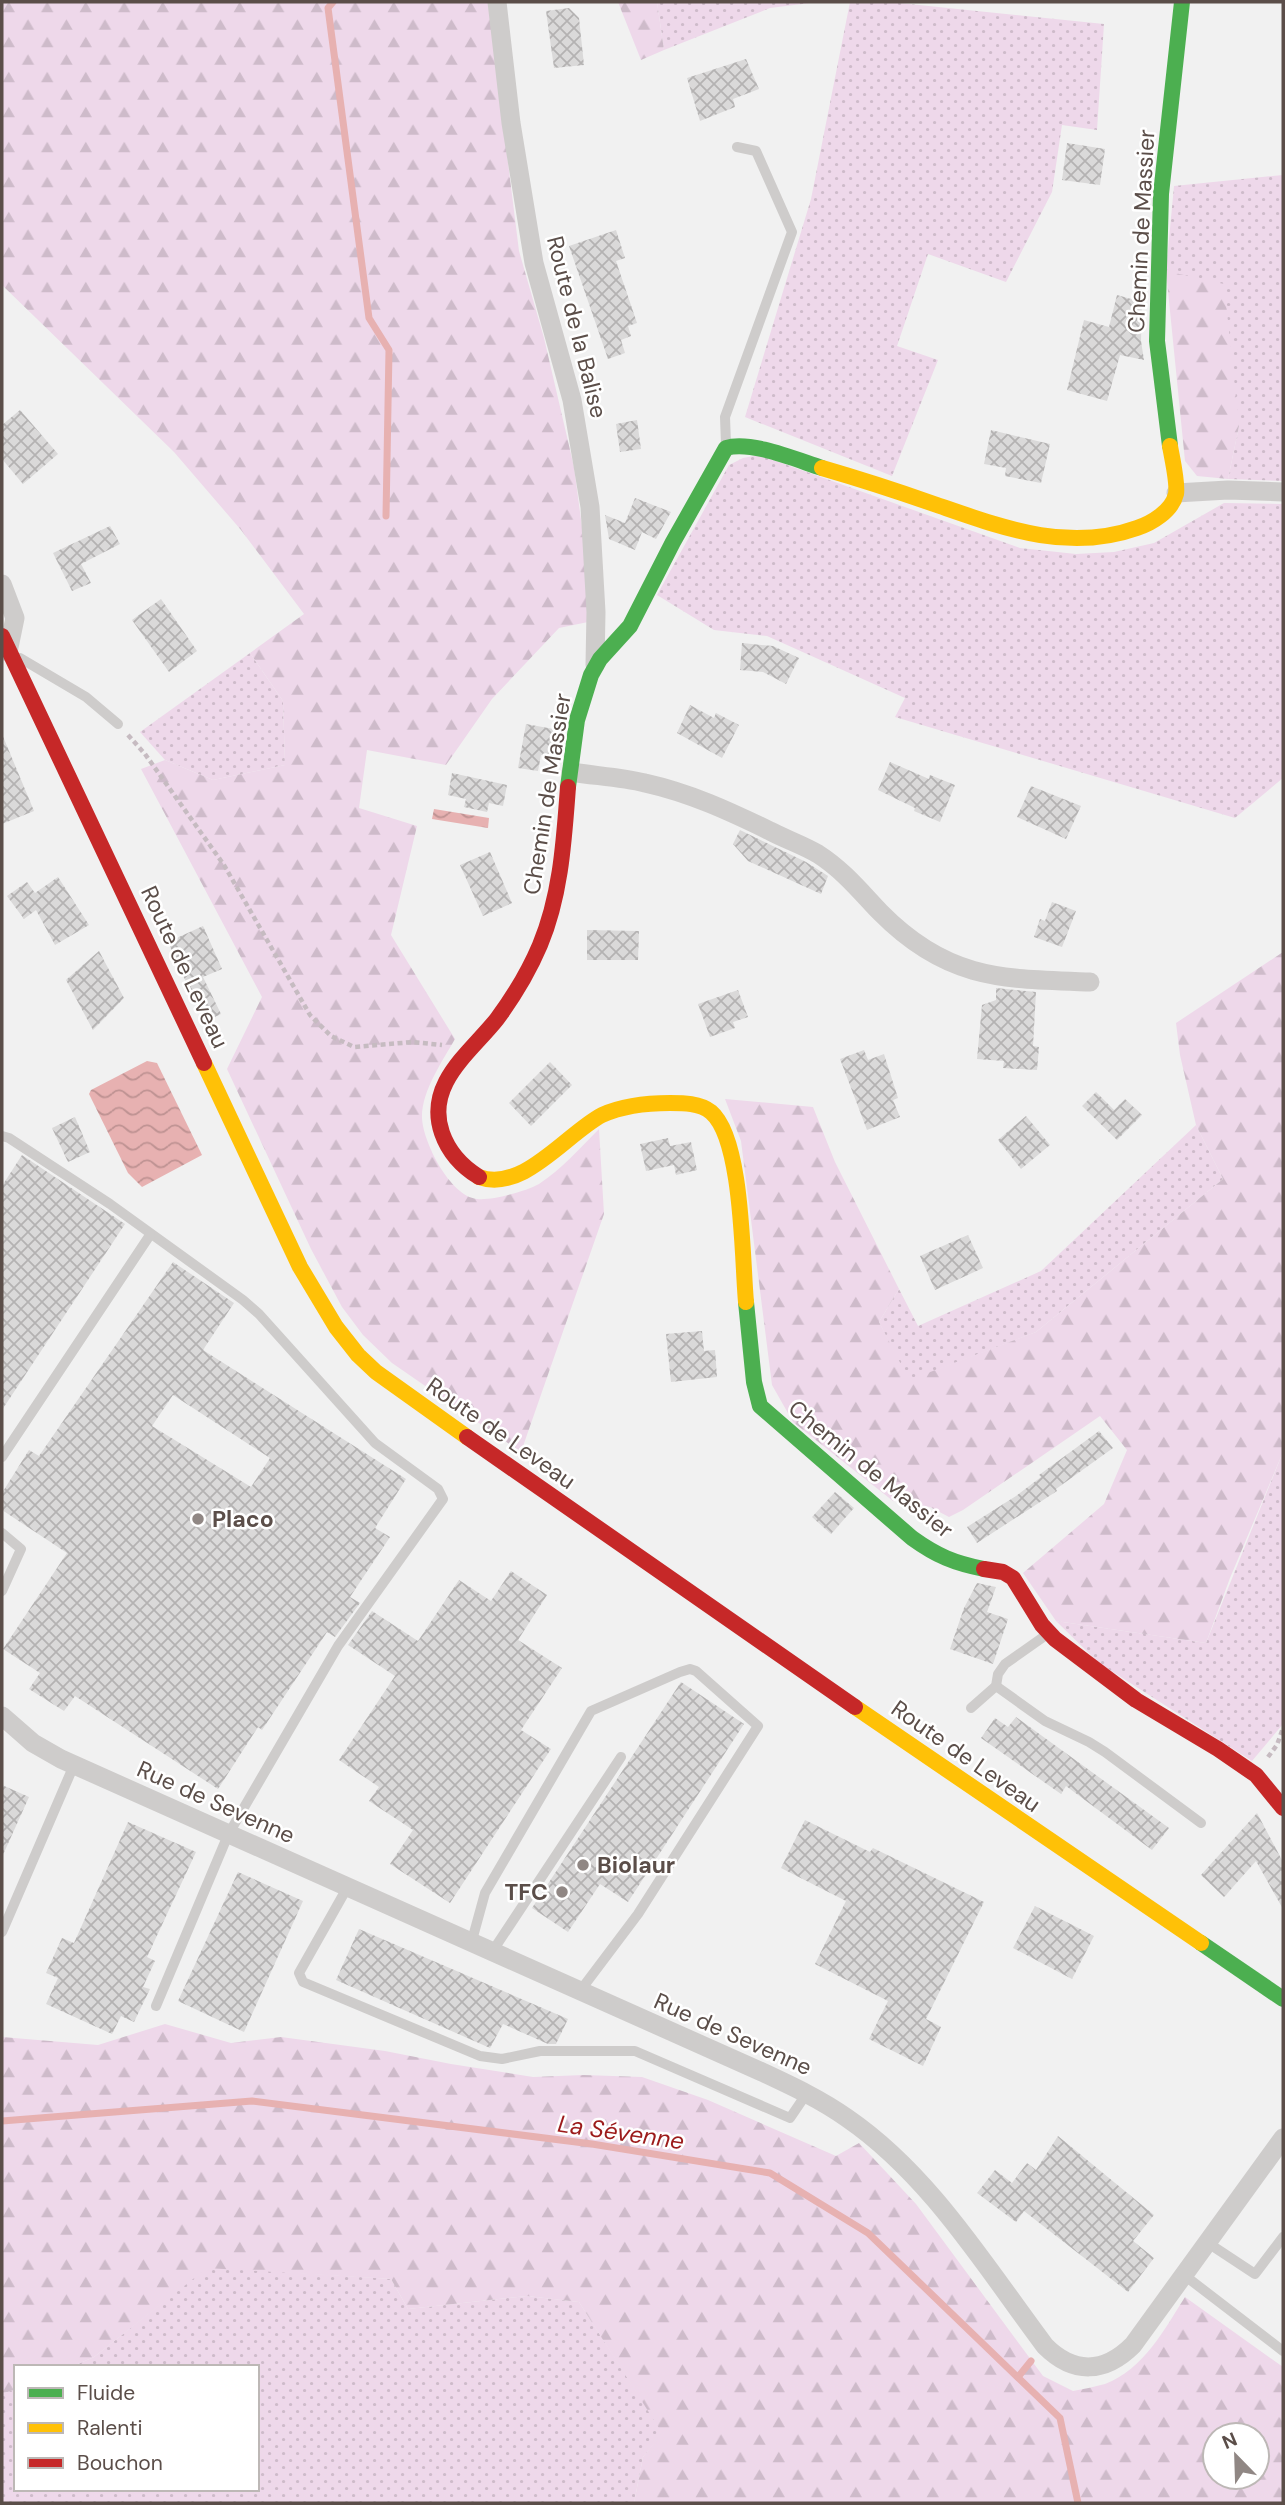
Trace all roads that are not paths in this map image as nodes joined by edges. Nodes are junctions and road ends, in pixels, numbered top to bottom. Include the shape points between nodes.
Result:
1 (497, 2) edge
2 (1182, 2) edge
3 (737, 148) dead end
4 (726, 449) junction
5 (1283, 492) edge
6 (1176, 493) junction
7 (2, 584) edge
8 (4, 647) edge
9 (595, 665) junction
10 (118, 724) road end
11 (571, 772) junction
12 (1090, 982) dead end
13 (2, 1136) edge
14 (150, 1236) junction
15 (2, 1457) edge
16 (2, 1533) edge
17 (2, 1591) edge
18 (1049, 1633) junction
19 (996, 1686) junction
20 (971, 1708) dead end
21 (2, 1716) edge
22 (621, 1758) dead end
23 (74, 1765) junction
24 (1283, 1808) edge
25 (1201, 1822) dead end
26 (228, 1835) junction
27 (347, 1888) junction
28 (2, 1932) edge
29 (471, 1944) junction
30 (492, 1953) junction
31 (580, 1992) junction
32 (1283, 1999) edge
33 (156, 2006) dead end
34 (807, 2093) junction
35 (1283, 2138) edge
36 (1283, 2237) edge
37 (1208, 2243) junction
38 (1184, 2275) junction
39 (1283, 2351) edge

1 - 9 street, Route de la Balise via 534,263 572,400 590,507
2 - 6 street, Chemin de Massier via 1161,194 1157,341
3 - 4 lane via 756,151 792,232 725,417
4 - 6 street via 750,447 1010,529 1060,539 1096,537 1155,521
4 - 9 street, Chemin de Massier via 625,633
5 - 6 street
7 - 8 street via 16,618
8 - 10 lane via 86,697
8 - 32 street, Route de Leveau via 300,1267 351,1347 438,1417
9 - 11 street, Chemin de Massier via 577,719
11 - 12 street via 645,783 710,802 817,854 842,871 880,913 922,947 961,968 1017,980
11 - 18 street, Chemin de Massier via 558,884 544,934 523,978 439,1098 440,1129 451,1152 478,1179 493,1181 533,1167 603,1115 669,1103 702,1107 713,1114 731,1148 737,1183 750,1348 760,1406 932,1552 1013,1578
13 - 14 lane via 110,1204
14 - 15 lane
14 - 26 lane via 260,1314 375,1443 438,1489 443,1499 338,1646
16 - 17 lane via 21,1549
18 - 19 lane via 1005,1664
18 - 24 street, Chemin de Massier via 1136,1700 1256,1775
19 - 20 lane
19 - 25 lane via 1045,1721 1105,1752
21 - 23 street, Rue de Sevenne via 33,1742
22 - 30 lane
23 - 26 street, Rue de Sevenne
23 - 28 lane
26 - 27 street, Rue de Sevenne
26 - 33 lane
27 - 29 street, Rue de Sevenne
27 - 34 lane via 299,1973 303,1982 480,2056 502,2059 540,2051 635,2051 790,2118
29 - 30 street, Rue de Sevenne
29 - 31 lane via 485,1893 591,1711 680,1672 696,1671 758,1726 638,1914
30 - 31 street, Rue de Sevenne
31 - 34 street, Rue de Sevenne
34 - 38 street, Rue de Sevenne via 869,2134 924,2186 1045,2346 1065,2362 1092,2367 1120,2358
35 - 37 street, Rue de Sevenne
36 - 37 lane via 1255,2274
37 - 38 street, Rue de Sevenne
38 - 39 lane

